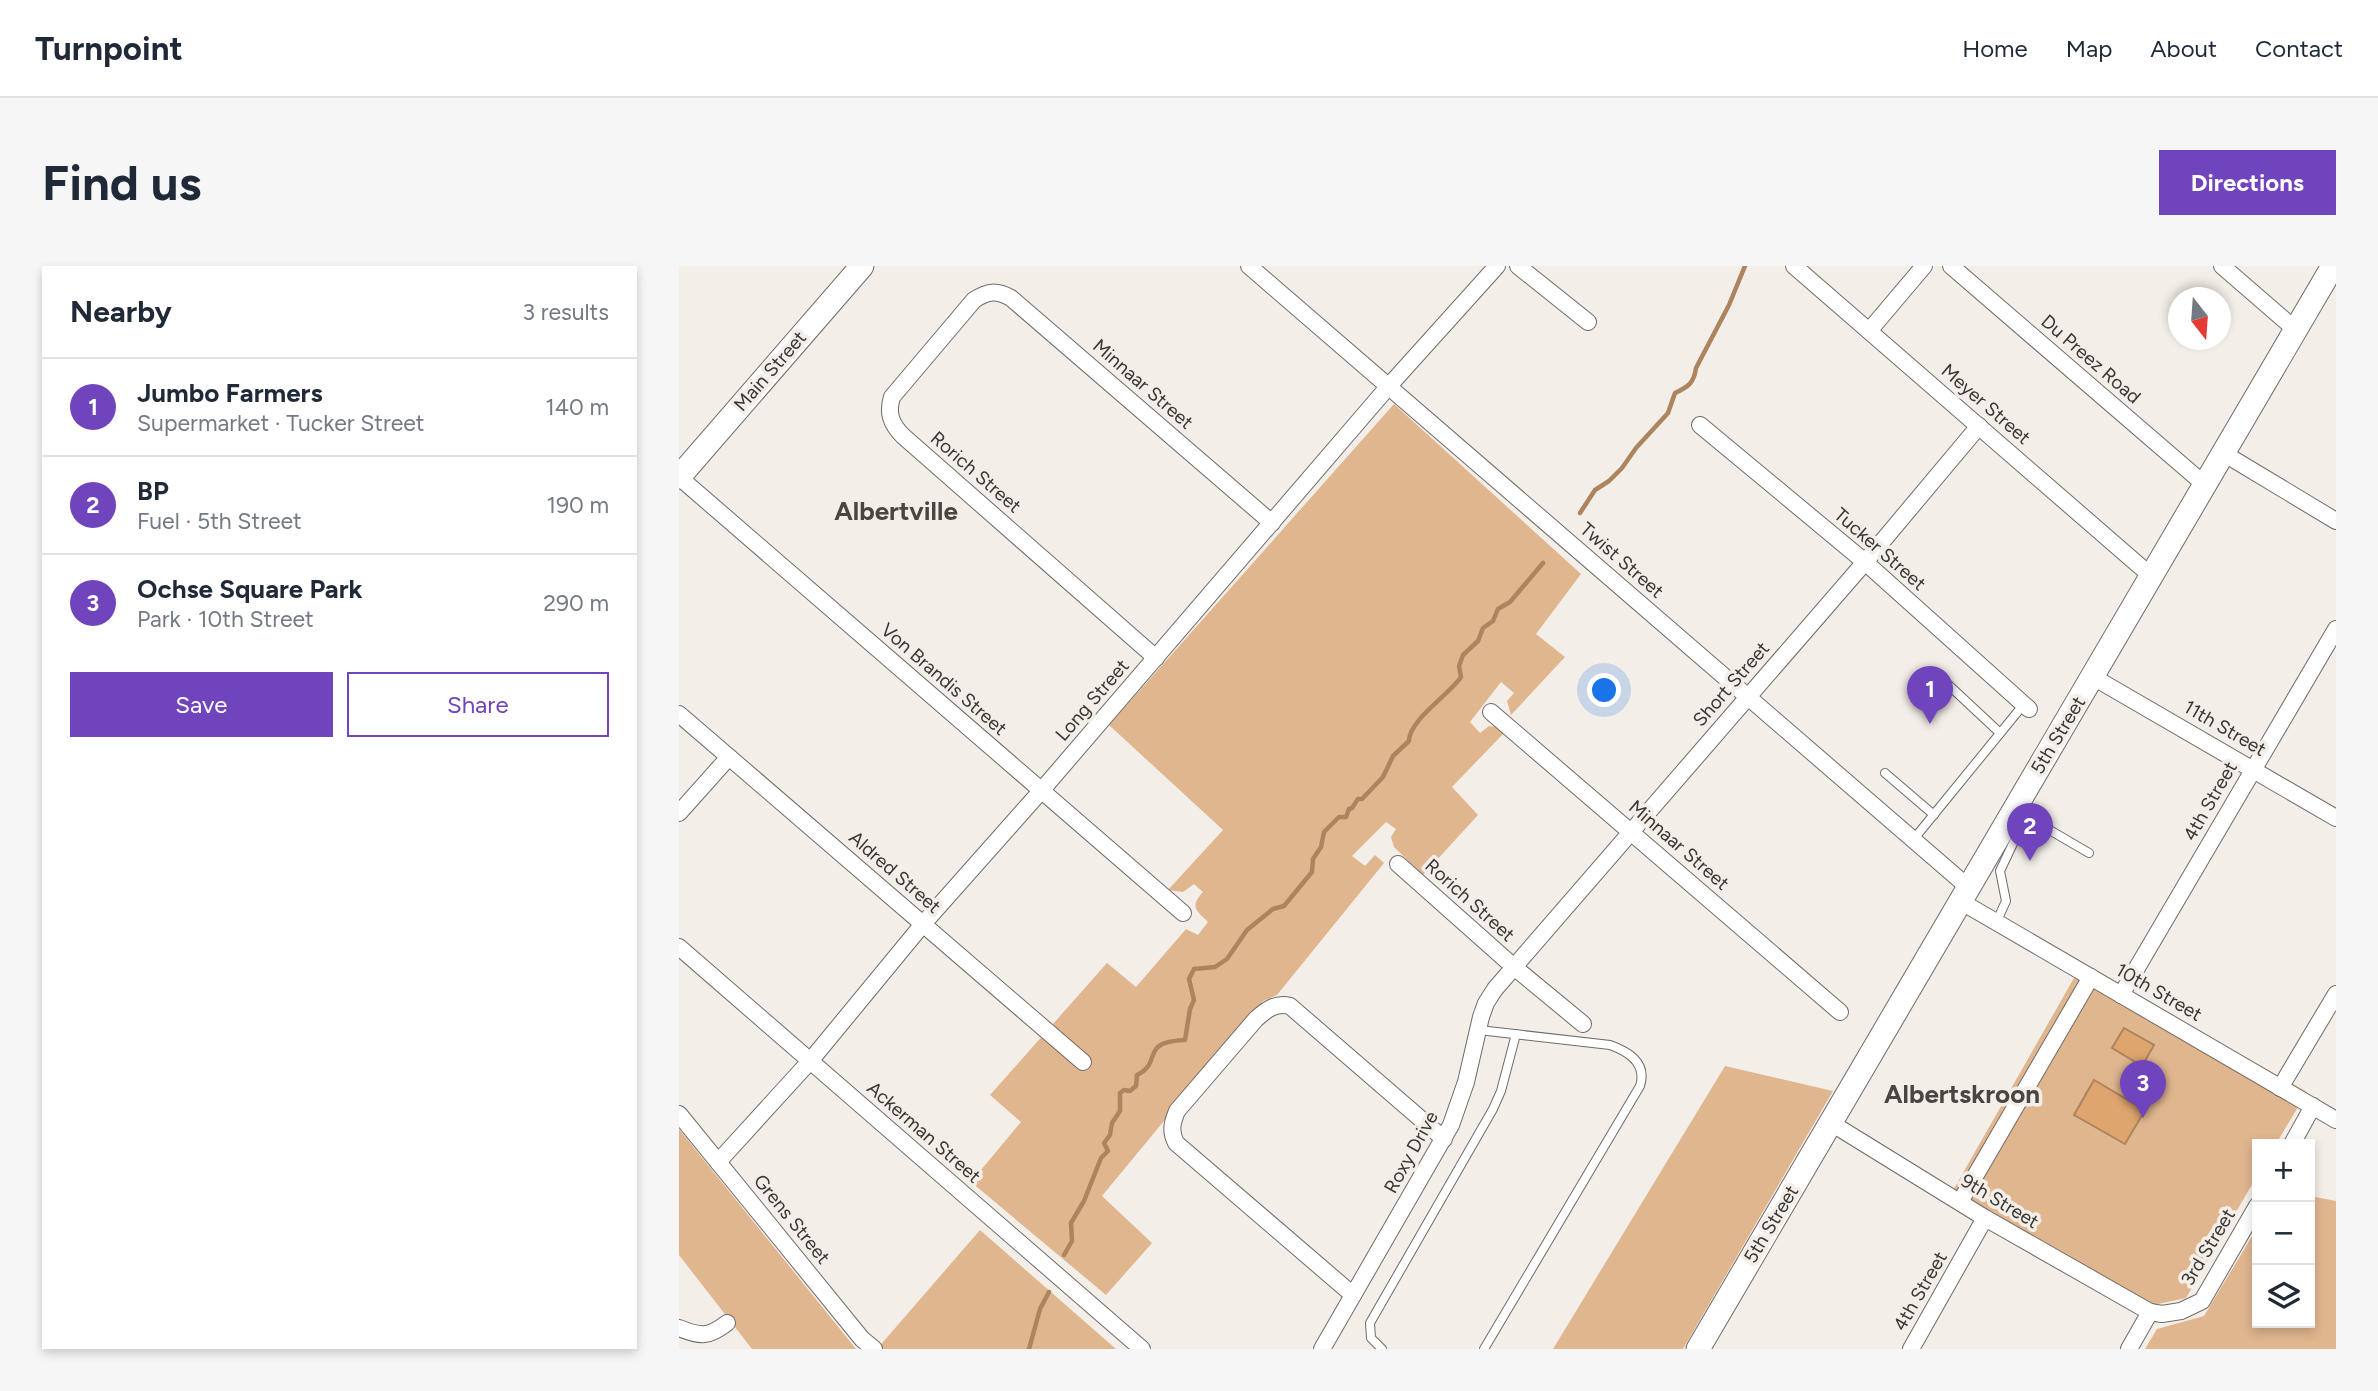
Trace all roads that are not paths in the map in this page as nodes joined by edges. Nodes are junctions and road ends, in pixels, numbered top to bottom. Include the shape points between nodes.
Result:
1 (862, 266) edge
2 (1249, 266) edge
3 (1497, 266) edge
4 (1518, 266) edge
5 (1794, 266) edge
6 (1924, 266) edge
7 (1951, 266) edge
8 (2223, 266) edge
9 (2333, 266) edge
10 (981, 296) joint
11 (1588, 322) dead end
12 (2296, 330) junction
13 (1869, 331) junction
14 (1388, 387) junction
15 (1700, 425) dead end
16 (1979, 426) junction
17 (2223, 453) junction
18 (679, 477) edge
19 (2204, 484) junction
20 (2336, 521) edge
21 (1272, 523) junction
22 (1865, 562) junction
23 (2150, 575) junction
24 (2336, 629) edge
25 (1156, 658) junction
26 (1939, 677) dead end
27 (2093, 677) junction
28 (1748, 696) junction
29 (2026, 706) joint
30 (1491, 712) dead end
31 (679, 714) edge
32 (2000, 733) junction
33 (730, 757) junction
34 (2254, 769) junction
35 (1885, 773) dead end
36 (1041, 791) junction
37 (679, 813) edge
38 (2012, 813) junction
39 (1934, 815) junction
40 (2336, 818) edge
41 (1632, 832) junction
42 (1913, 839) junction
43 (2088, 853) dead end
44 (1398, 864) dead end
45 (1964, 894) junction
46 (1183, 913) dead end
47 (923, 923) junction
48 (1996, 923) junction
49 (679, 947) edge
50 (1514, 967) junction
51 (2091, 977) junction
52 (2336, 994) edge
53 (2121, 995) junction
54 (1839, 1012) dead end
55 (1583, 1024) dead end
56 (1479, 1030) junction
57 (1516, 1034) junction
58 (810, 1060) junction
59 (1083, 1062) dead end
60 (2280, 1088) junction
61 (2313, 1106) junction
62 (679, 1114) edge
63 (2336, 1120) edge
64 (1831, 1123) junction
65 (1444, 1139) junction
66 (2295, 1139) edge
67 (718, 1162) junction
68 (1960, 1202) junction
69 (2252, 1214) edge
70 (1986, 1218) junction
71 (1353, 1295) junction
72 (2150, 1312) junction
73 (727, 1322) dead end
74 (679, 1328) edge
75 (1700, 1348) edge
76 (874, 1349) edge
77 (1142, 1349) edge
78 (1322, 1349) edge
79 (1382, 1349) edge
80 (1485, 1349) edge
81 (1911, 1349) edge
82 (2129, 1349) edge

1 - 18 main road, Main Street
2 - 14 street, Twist Street
3 - 14 street, Long Street
4 - 11 street
5 - 13 street, Meyer Street
6 - 13 street
7 - 19 street, Du Preez Road
8 - 12 street
9 - 12 main road, 5th Street
10 - 21 street, Minnaar Street via 999,292 1011,298
10 - 25 street, Rorich Street via 893,397 890,419 903,436
12 - 17 main road, 5th Street
13 - 16 street, Meyer Street
14 - 21 street, Long Street
14 - 28 street, Twist Street
15 - 22 street, Tucker Street
16 - 22 street, Short Street
16 - 23 street, Meyer Street
17 - 19 main road, 5th Street
17 - 20 street
18 - 36 street, Von Brandis Street
19 - 23 main road, 5th Street
21 - 25 street, Long Street
22 - 28 street, Short Street
22 - 29 street, Tucker Street
23 - 27 main road, 5th Street
24 - 34 street, 4th Street
25 - 36 street, Long Street
26 - 32 lane
27 - 34 street, 11th Street
27 - 38 main road, 5th Street
28 - 41 street, Short Street
28 - 42 street, Twist Street
29 - 32 lane
30 - 41 street, Minnaar Street
31 - 33 street, Aldred Street
32 - 39 lane
33 - 37 street
33 - 47 street, Aldred Street
34 - 40 street, 11th Street
34 - 53 street, 4th Street
35 - 39 lane
36 - 46 street, Von Brandis Street
36 - 47 street, Long Street
38 - 43 lane
38 - 45 main road, 5th Street
38 - 48 lane via 2016,837 2000,870 2006,901
39 - 42 lane
41 - 50 street, Short Street
41 - 54 street, Minnaar Street
42 - 45 street, Twist Street
44 - 50 street, Rorich Street
45 - 48 street, 10th Street
45 - 64 main road, 5th Street
47 - 58 street, Long Street
47 - 59 street, Aldred Street
48 - 51 street, 10th Street
49 - 58 street, Ackerman Street
50 - 55 street, Rorich Street
50 - 56 street, Roxy Drive via 1486,1003
51 - 53 street, 10th Street
51 - 68 street
52 - 60 street
53 - 60 street, 10th Street
56 - 57 lane
56 - 65 street, Roxy Drive via 1458,1108
57 - 79 lane via 1493,1109 1370,1323 1371,1338
57 - 80 lane via 1622,1049 1638,1062 1643,1078
58 - 67 street, Long Street
58 - 77 street, Ackerman Street
60 - 61 street, 10th Street
61 - 63 street, 10th Street
61 - 66 street
62 - 67 street, Grens Street
64 - 68 street, 9th Street
64 - 75 main road, 5th Street
65 - 71 street, Roxy Drive
65 - 71 street via 1285,1004 1256,1019 1177,1111 1172,1123 1176,1143
67 - 76 street, Grens Street
68 - 70 street, 9th Street
69 - 72 street, 3rd Street via 2201,1301 2181,1311
70 - 72 street, 9th Street
70 - 81 street, 4th Street
71 - 78 street, Roxy Drive
72 - 82 street
73 - 74 street via 707,1335

